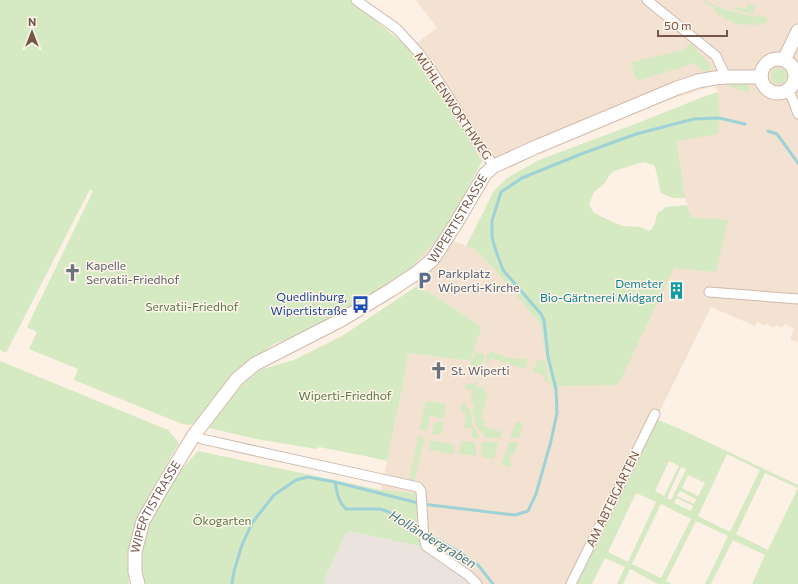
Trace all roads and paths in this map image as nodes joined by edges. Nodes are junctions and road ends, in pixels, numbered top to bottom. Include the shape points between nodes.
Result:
1 (356, 0) edge
2 (647, 0) edge
3 (797, 33) edge
4 (784, 60) junction
5 (726, 77) junction
6 (761, 77) junction
7 (788, 90) junction
8 (798, 112) edge
9 (494, 166) junction
10 (709, 292) dead end
11 (798, 299) edge
12 (655, 414) dead end
13 (194, 435) junction
14 (138, 584) edge
15 (477, 584) edge
16 (571, 584) edge

1 - 9 street, MÜHLENWORTHWEG via 397,30 418,52
2 - 5 street via 716,56
3 - 4 street
4 - 6 street via 768,62 762,68
4 - 7 street via 792,66 795,74 793,84
5 - 6 street, WIPERTISTRASSE
5 - 9 street, WIPERTISTRASSE via 702,80 677,88
6 - 7 street via 763,85 769,91 777,93
7 - 8 street
9 - 13 street, WIPERTISTRASSE via 485,174 433,259 391,290 341,320 255,364 236,379
10 - 11 street
12 - 16 street, AM ABTEIGARTEN
13 - 14 street, WIPERTISTRASSE via 143,521 135,552
13 - 15 street via 202,439 418,487 421,490 426,546

